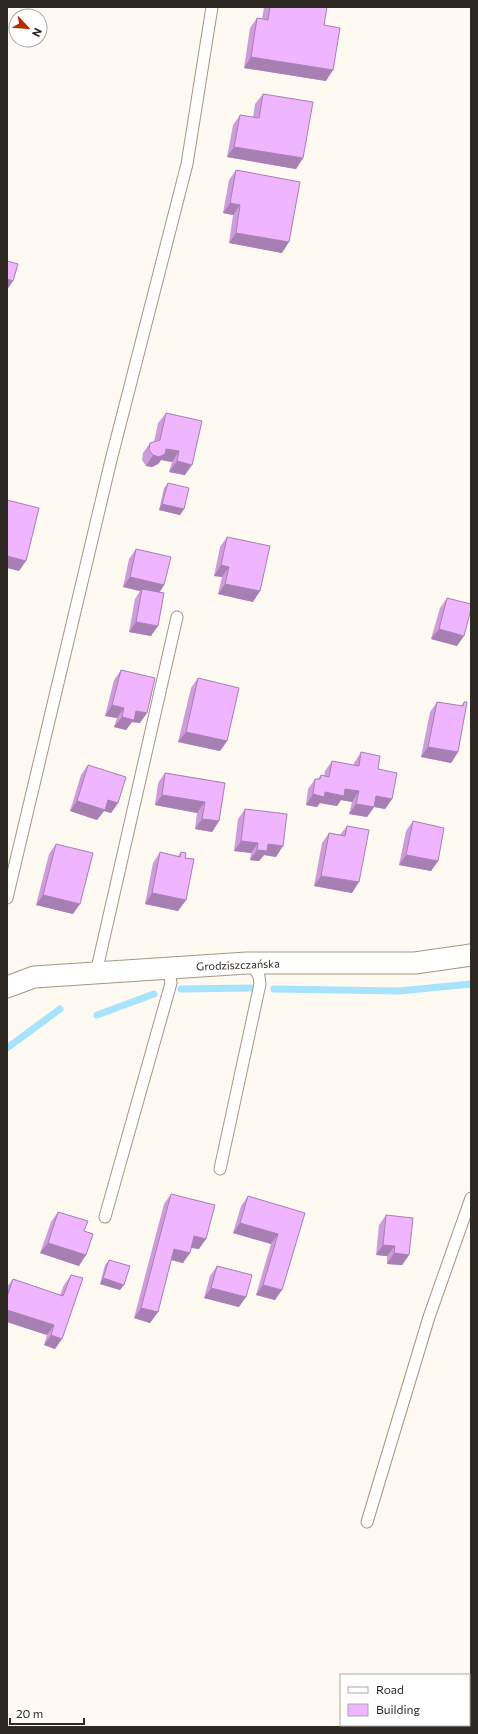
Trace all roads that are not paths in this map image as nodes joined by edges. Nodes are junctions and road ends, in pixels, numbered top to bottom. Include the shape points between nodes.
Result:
1 (212, 7) edge
2 (177, 617) dead end
3 (7, 898) edge
4 (471, 955) edge
5 (251, 963) junction
6 (168, 968) junction
7 (96, 973) junction
8 (7, 987) edge
9 (220, 1169) dead end
10 (471, 1198) edge
11 (105, 1217) dead end
12 (367, 1522) dead end

1 - 3 lane via 187,164 109,468
2 - 7 lane
4 - 5 street, Grodziszczańska via 415,963
5 - 6 street, Grodziszczańska
5 - 9 lane via 259,976 260,984
6 - 7 street, Grodziszczańska
6 - 11 lane via 171,983
7 - 8 street, Grodziszczańska via 34,977
10 - 12 lane via 429,1317

